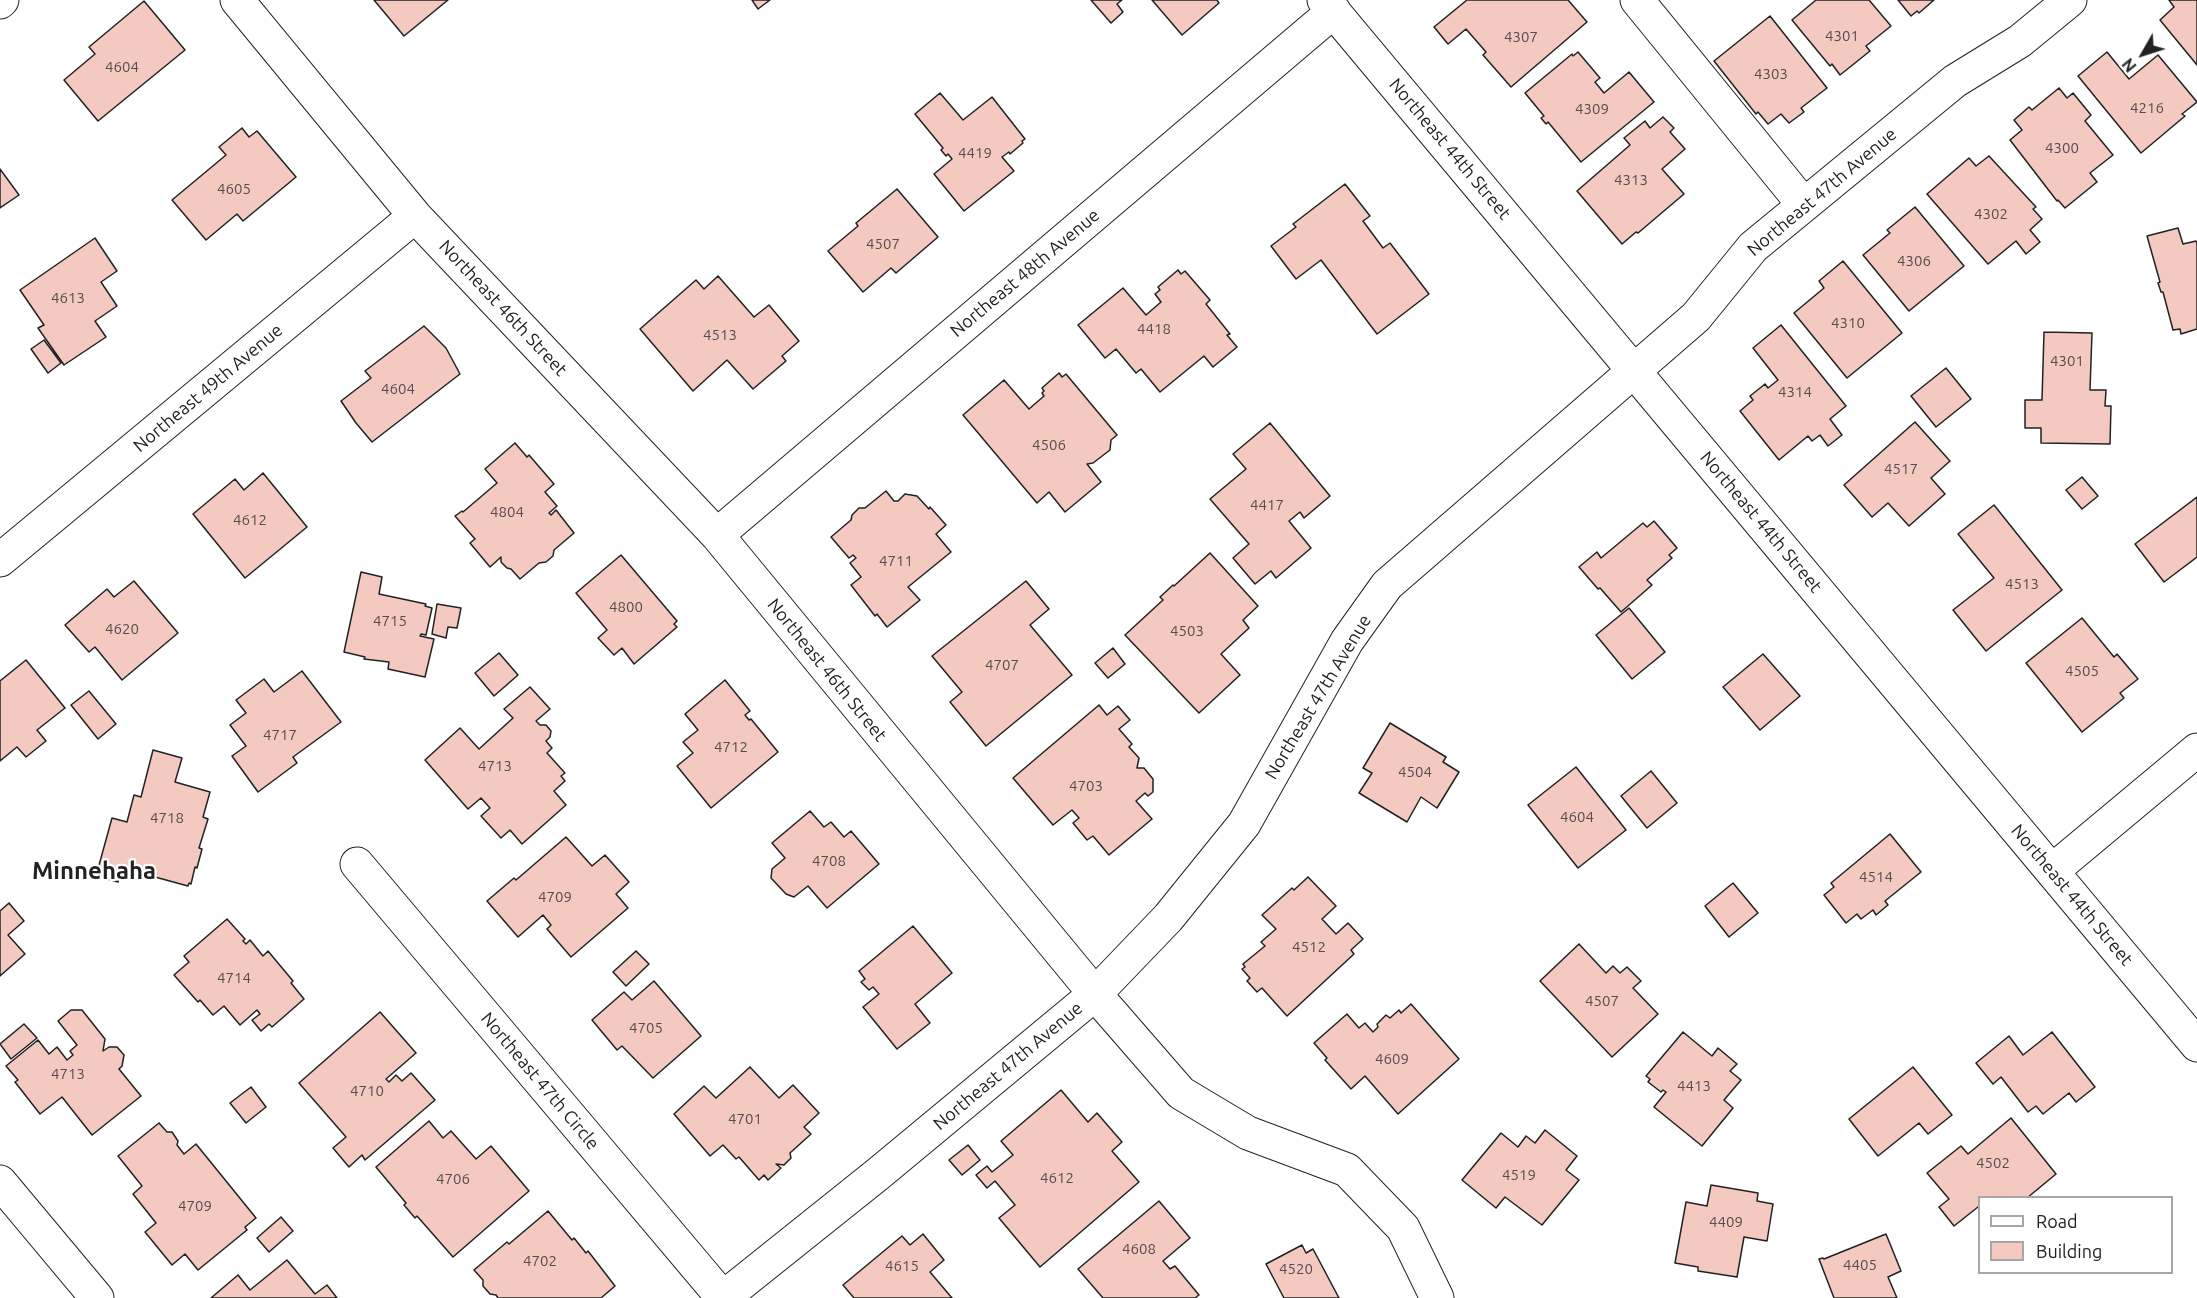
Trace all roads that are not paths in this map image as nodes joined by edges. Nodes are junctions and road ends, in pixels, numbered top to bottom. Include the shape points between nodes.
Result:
1 (237, 0) edge
2 (1637, 0) edge
3 (2070, 0) edge
4 (1329, 5) edge
5 (1804, 205) junction
6 (415, 216) junction
7 (1635, 370) junction
8 (717, 535) junction
9 (0, 560) edge
10 (2197, 750) edge
11 (357, 864) dead end
12 (2052, 871) junction
13 (1095, 994) junction
14 (2197, 1045) edge
15 (0, 1182) edge
16 (97, 1298) edge
17 (723, 1298) edge
18 (1437, 1298) edge

1 - 6 street, Northeast 46th Street
2 - 5 street
3 - 5 street, Northeast 47th Avenue via 2020,41 1955,81
4 - 7 street, Northeast 44th Street
4 - 8 street, Northeast 48th Avenue
5 - 7 street, Northeast 47th Avenue via 1753,247 1696,317
6 - 8 street, Northeast 46th Street
6 - 9 street, Northeast 49th Avenue
7 - 12 street, Northeast 44th Street
7 - 13 street, Northeast 47th Avenue via 1388,585 1347,640 1244,824 1168,918
8 - 13 street, Northeast 46th Street
10 - 12 street
11 - 17 street, Northeast 47th Circle
12 - 14 street, Northeast 44th Street
13 - 17 street, Northeast 47th Avenue
13 - 18 street, Northeast 46th Street via 1181,1093 1248,1133 1347,1170 1403,1228
15 - 16 street

